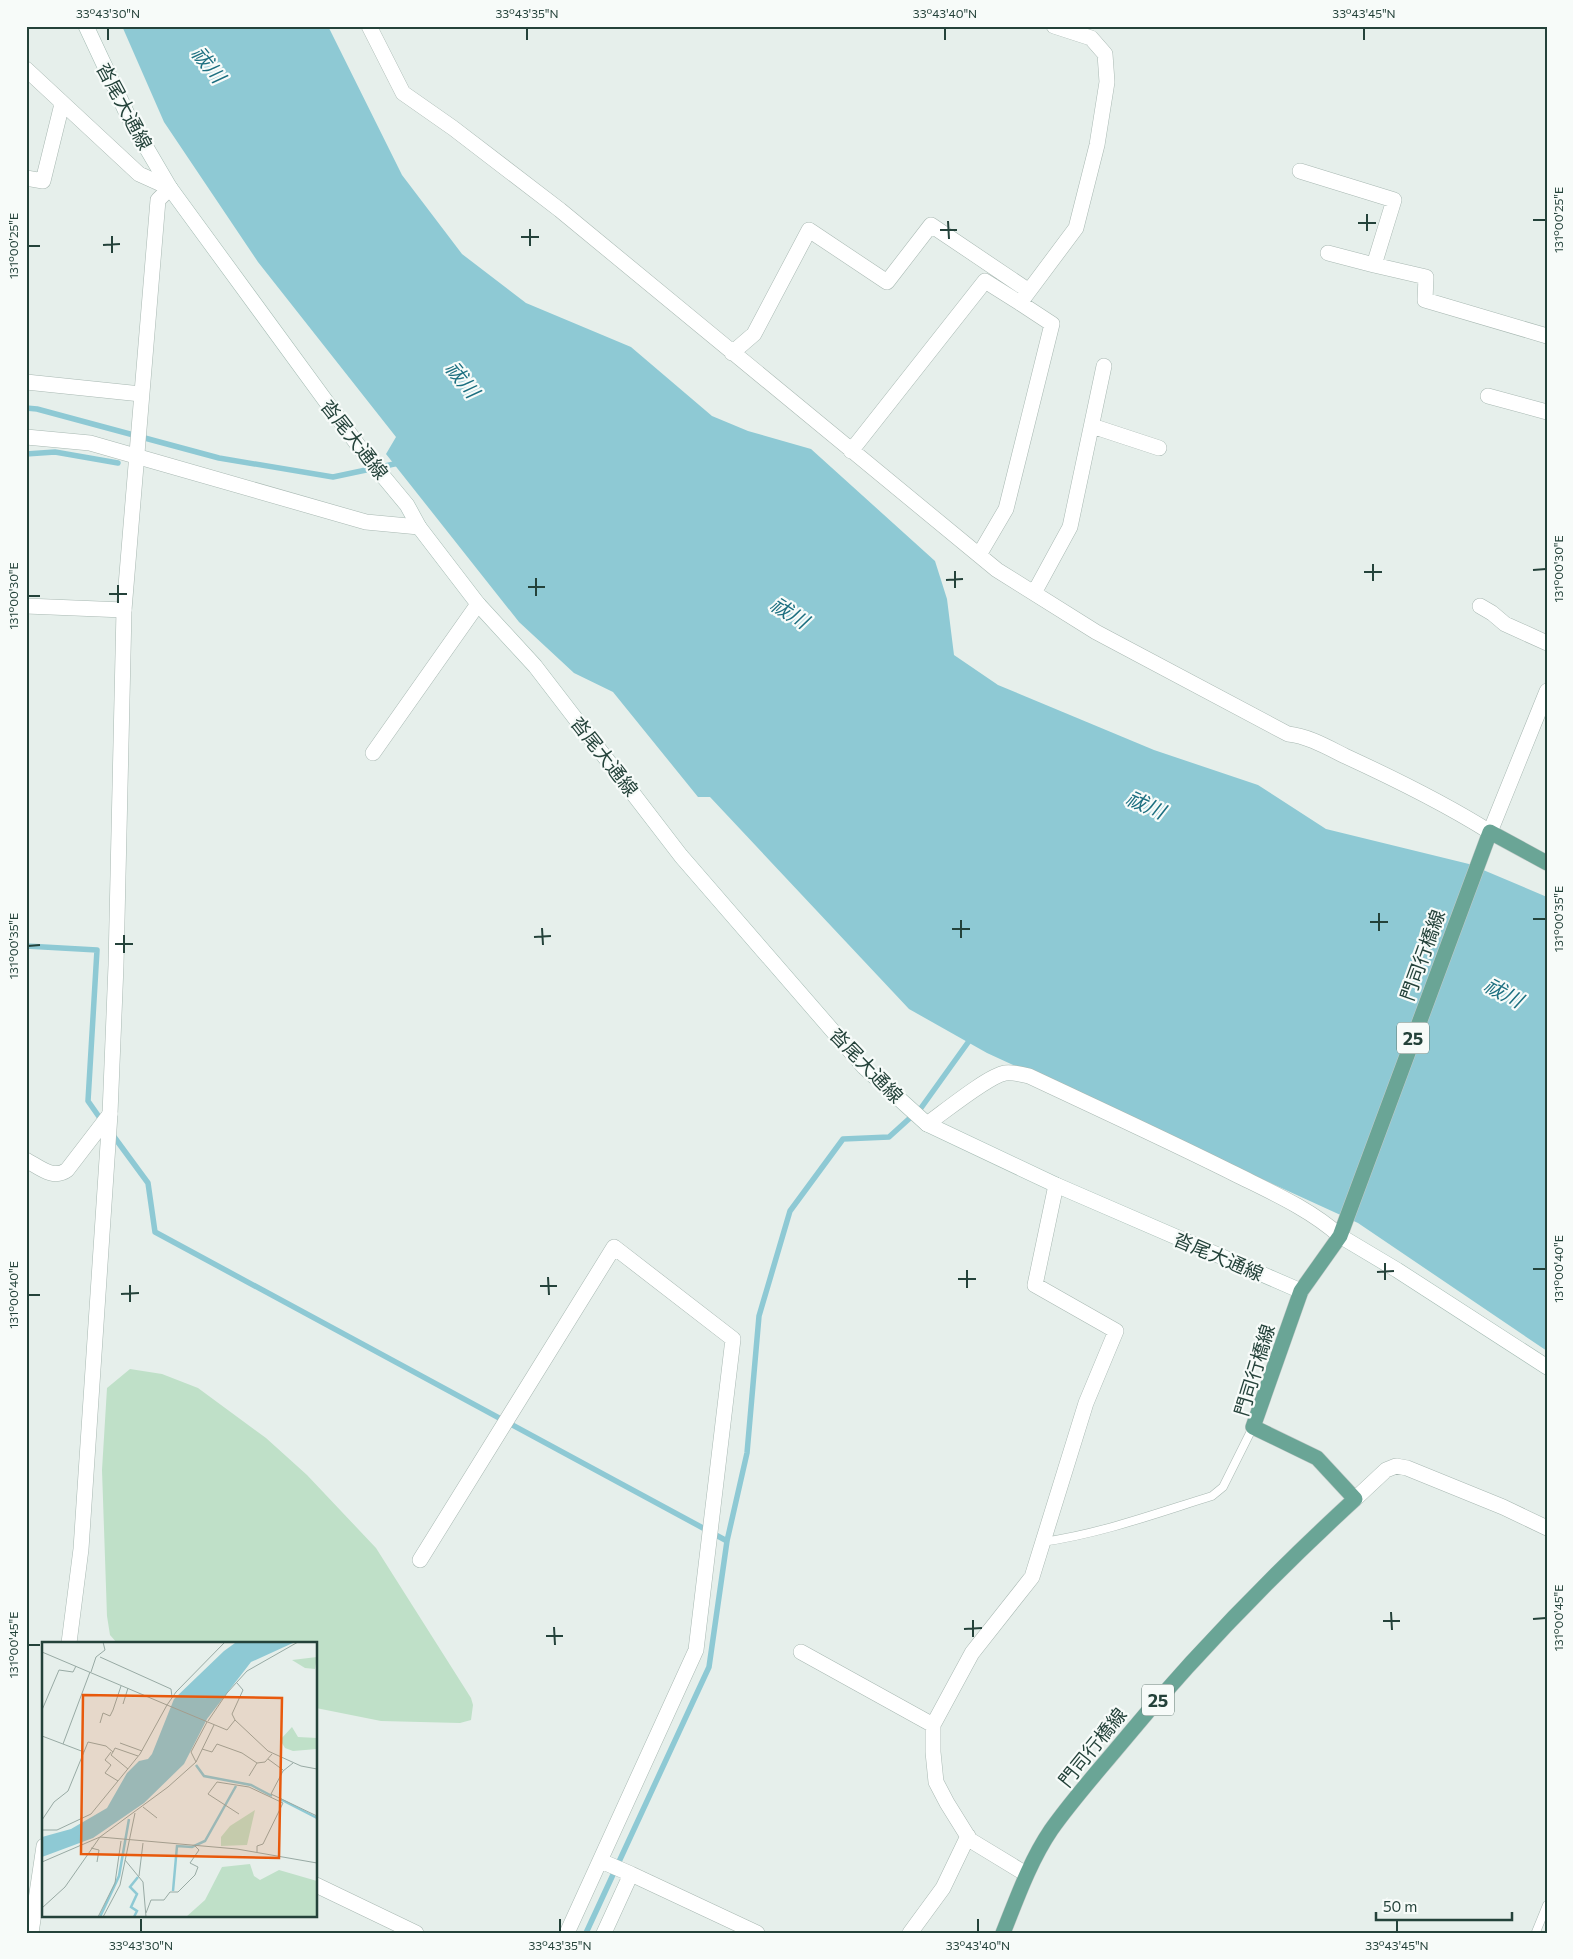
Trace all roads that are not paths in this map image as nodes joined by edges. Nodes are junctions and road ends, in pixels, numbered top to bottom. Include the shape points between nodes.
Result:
1 (86, 26) edge
2 (368, 26) edge
3 (1054, 26) edge
4 (26, 70) edge
5 (62, 104) junction
6 (1300, 171) dead end
7 (26, 178) edge
8 (170, 188) junction
9 (1328, 253) dead end
10 (1374, 265) junction
11 (1024, 297) junction
12 (1547, 336) edge
13 (732, 353) junction
14 (1104, 366) dead end
15 (26, 382) edge
16 (1488, 396) dead end
17 (141, 397) junction
18 (1547, 412) edge
19 (1092, 426) junction
20 (26, 437) edge
21 (1159, 448) dead end
22 (138, 451) junction
23 (851, 451) junction
24 (419, 527) junction
25 (979, 555) junction
26 (1034, 593) junction
27 (478, 604) junction
28 (26, 606) edge
29 (1480, 606) dead end
30 (124, 610) junction
31 (1547, 643) edge
32 (1547, 691) edge
33 (373, 753) dead end
34 (1490, 832) junction
35 (1547, 863) edge
36 (110, 1114) junction
37 (927, 1124) junction
38 (26, 1160) edge
39 (1056, 1185) junction
40 (1342, 1231) junction
41 (1301, 1291) junction
42 (1547, 1367) edge
43 (1253, 1427) junction
44 (1355, 1499) junction
45 (1547, 1528) edge
46 (1042, 1542) junction
47 (420, 1560) dead end
48 (69, 1642) edge
49 (800, 1652) dead end
50 (934, 1725) junction
51 (968, 1836) junction
52 (42, 1859) edge
53 (601, 1861) junction
54 (631, 1874) junction
55 (1026, 1874) junction
56 (318, 1886) edge
57 (1547, 1905) edge
58 (1536, 1932) edge
59 (31, 1933) edge
60 (416, 1933) edge
61 (567, 1933) edge
62 (604, 1933) edge
63 (758, 1933) edge
64 (910, 1933) edge
65 (1004, 1933) edge

1 - 8 street, 沓尾大通線 via 129,118
2 - 13 street via 403,93 560,210
3 - 11 street via 1092,38 1105,54 1107,82 1097,145 1076,228
4 - 5 street
5 - 7 street via 43,181
5 - 8 street via 138,174
6 - 10 street via 1394,200
8 - 17 street via 158,200
8 - 24 street, 沓尾大通線 via 363,452 407,505
9 - 10 street
10 - 12 street via 1426,277 1425,300
11 - 13 street via 931,225 887,282 809,230 754,334
11 - 23 street via 984,281
11 - 25 street via 1052,324 1006,509
13 - 23 street
14 - 19 street
15 - 17 street
16 - 18 street
17 - 22 street
19 - 21 street
19 - 26 street via 1070,527
20 - 22 street
22 - 24 street via 366,522
22 - 30 street
23 - 25 street
24 - 27 street, 沓尾大通線
25 - 26 street
26 - 34 street via 1096,632 1288,734 1300,735 1353,759
27 - 33 street
27 - 37 street, 沓尾大通線 via 535,666 687,863 864,1067
28 - 30 street
29 - 31 street via 1505,624
30 - 36 street
32 - 34 street
34 - 35 main road
34 - 40 main road, 門司行橋線 / 25
36 - 38 street via 62,1174 51,1174
36 - 48 street via 80,1549
37 - 39 street, 沓尾大通線
37 - 40 street via 984,1084 1004,1073 1018,1073 1196,1155
39 - 41 street, 沓尾大通線
39 - 46 street via 1035,1285 1116,1331 1086,1403
40 - 41 main road, 門司行橋線 / 25
40 - 42 street via 1396,1270
41 - 43 main road, 門司行橋線 / 25
43 - 44 main road, 門司行橋線 via 1317,1458
43 - 46 lane via 1223,1487 1212,1496 1064,1539
44 - 45 street via 1386,1470 1396,1466 1503,1507
44 - 55 main road, 門司行橋線 / 25 via 1266,1585 1150,1708 1051,1831
46 - 50 street via 1032,1577 972,1653
47 - 53 street via 614,1247 733,1339 696,1650
49 - 50 street
50 - 51 street via 936,1782
51 - 55 street
51 - 64 street via 943,1888
52 - 59 street
53 - 54 street
53 - 61 street
54 - 62 street
54 - 63 street
55 - 65 main road, 門司行橋線 / 25
56 - 60 street
57 - 58 lane

